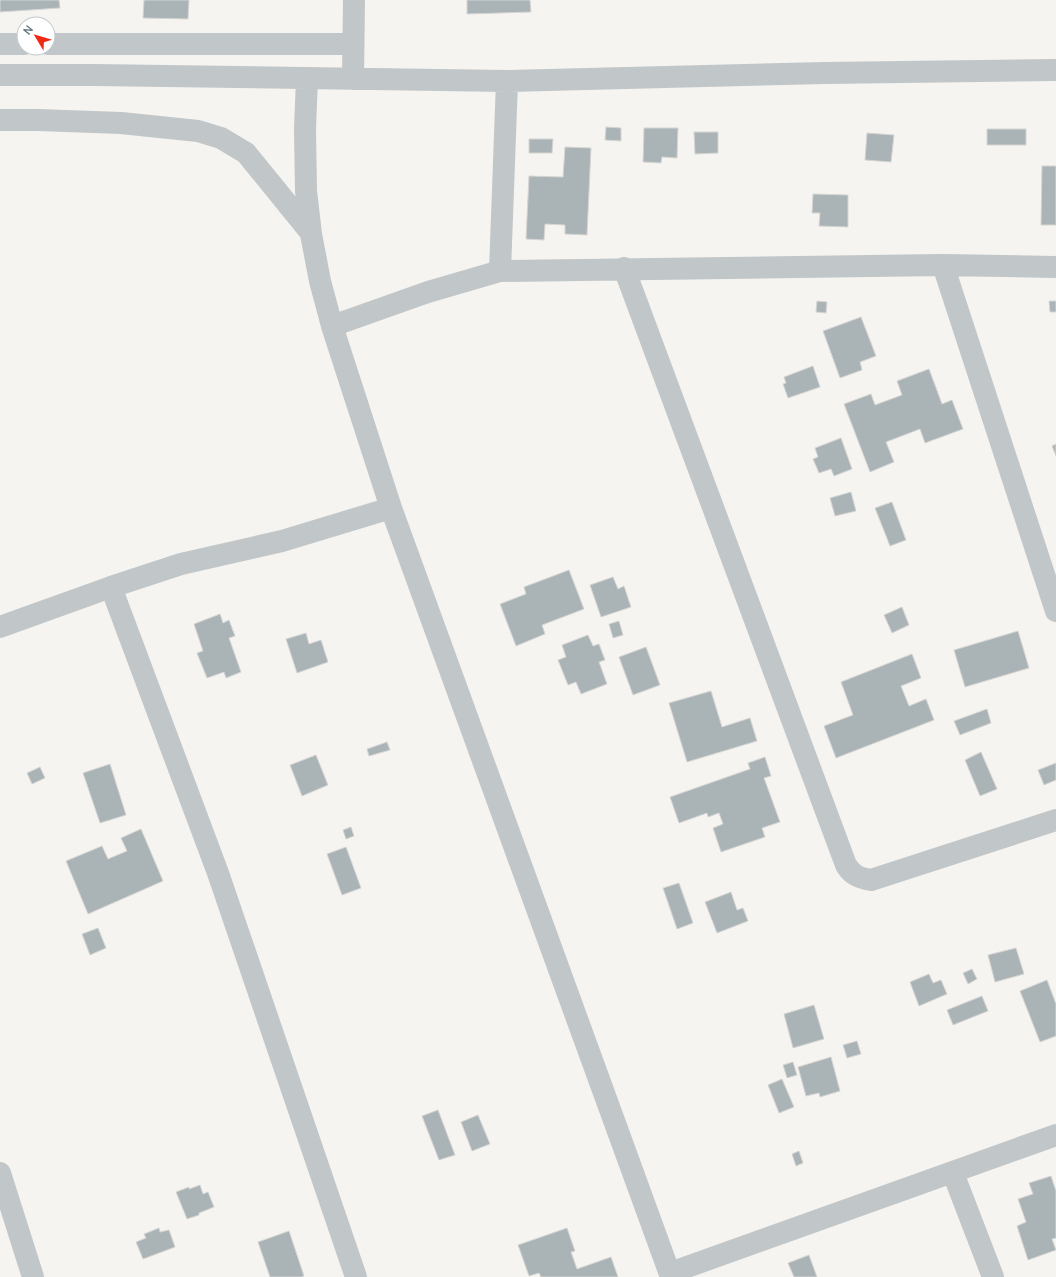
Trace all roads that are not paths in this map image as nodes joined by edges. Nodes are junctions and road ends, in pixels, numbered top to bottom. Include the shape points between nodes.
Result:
1 (354, 0) edge
2 (0, 44) edge
3 (16, 44) edge
4 (56, 44) edge
5 (353, 44) junction
6 (1056, 70) edge
7 (0, 75) edge
8 (307, 78) junction
9 (353, 78) junction
10 (507, 81) junction
11 (0, 120) edge
12 (311, 234) junction
13 (943, 265) junction
14 (1056, 267) edge
15 (624, 268) junction
16 (500, 271) junction
17 (332, 326) junction
18 (391, 508) junction
19 (111, 587) junction
20 (1056, 611) edge
21 (0, 627) edge
22 (1056, 820) edge
23 (1056, 1135) edge
24 (0, 1173) edge
25 (953, 1173) junction
26 (671, 1275) edge
27 (34, 1277) edge
28 (356, 1277) edge
29 (993, 1277) edge

1 - 5 street
2 - 3 street
4 - 5 street
5 - 9 street
6 - 10 street
7 - 8 street
8 - 9 street
8 - 12 street via 306,191
9 - 10 street
10 - 16 street
11 - 12 street via 121,123 198,130 220,138 246,153
12 - 17 street
13 - 14 street
13 - 15 street
13 - 20 street
15 - 16 street
15 - 22 street via 850,871 856,876 871,880
16 - 17 street via 428,292
17 - 18 street
18 - 19 street via 282,541 181,564
18 - 26 street
19 - 21 street
19 - 28 street via 218,873
23 - 25 street
24 - 27 street
25 - 26 street
25 - 29 street

